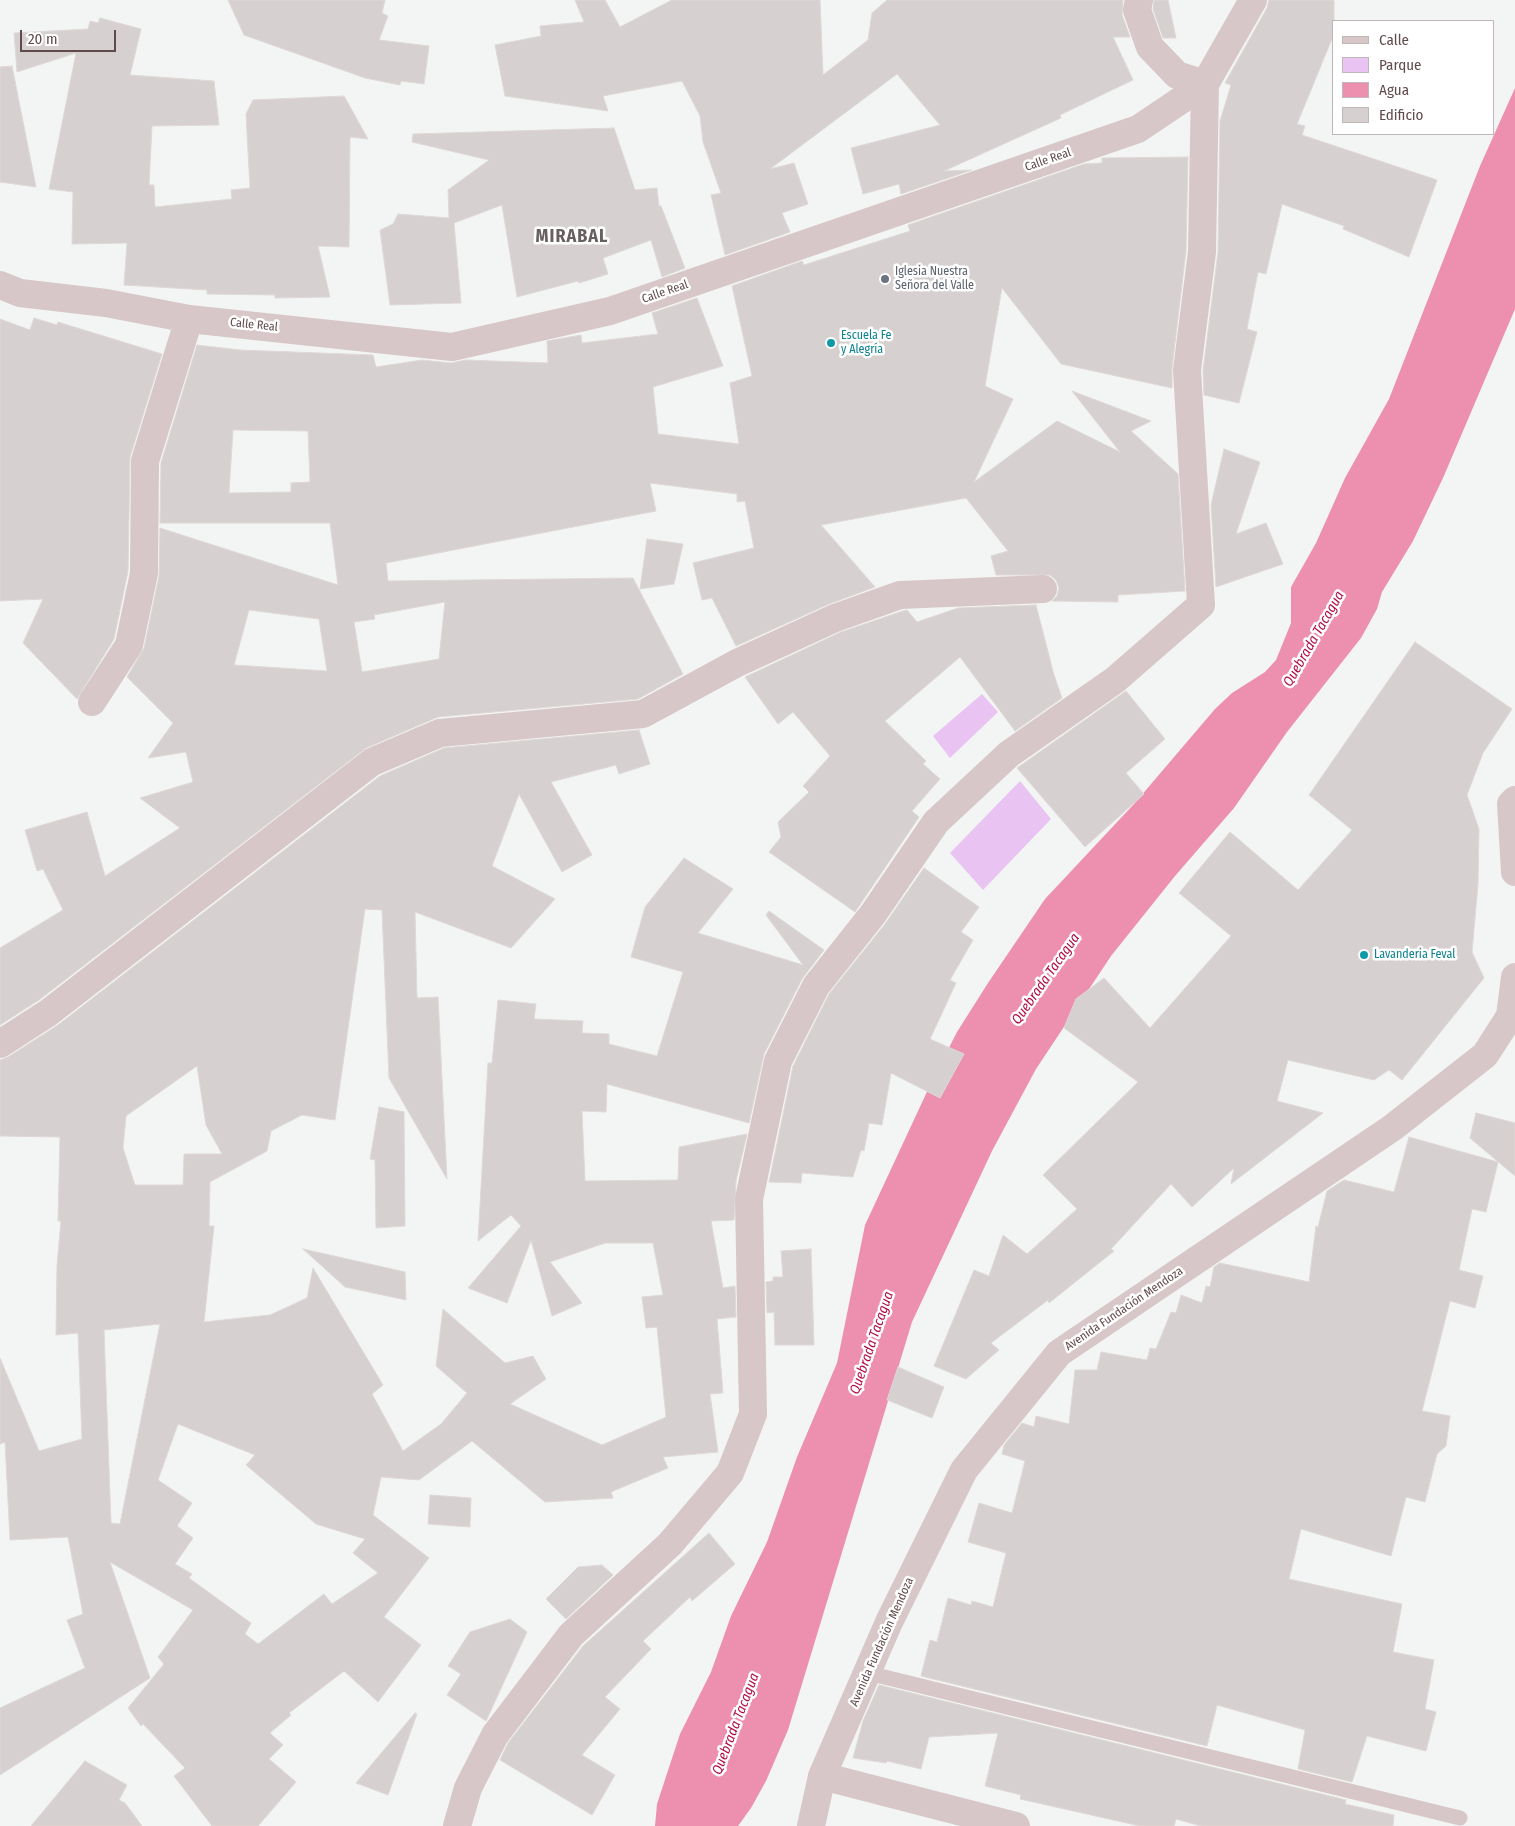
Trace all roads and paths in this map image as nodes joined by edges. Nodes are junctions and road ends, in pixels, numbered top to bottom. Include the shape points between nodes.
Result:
1 (1139, 0) edge
2 (1253, 0) edge
3 (1204, 84) junction
4 (0, 285) edge
5 (189, 318) junction
6 (1043, 589) dead end
7 (92, 702) dead end
8 (1515, 800) edge
9 (1515, 872) edge
10 (1515, 977) edge
11 (0, 1044) edge
12 (868, 1673) junction
13 (822, 1776) junction
14 (1460, 1818) dead end
15 (457, 1826) edge
16 (811, 1826) edge
17 (1016, 1826) edge

1 - 3 street via 1137,10 1150,47 1177,74
2 - 3 street, Calle Real
3 - 5 street, Calle Real via 1138,130 610,311 452,347
3 - 15 street via 1202,252 1187,370 1201,604 1115,680 1009,754 936,822 873,914 816,986 778,1061 750,1199 753,1414 730,1473 670,1544 571,1635 495,1735 468,1788
4 - 5 street, Calle Real via 20,293 106,303
5 - 7 street via 145,460 144,573 129,645
6 - 11 street via 900,595 834,618 737,663 643,714 440,733 372,762 48,1013
8 - 9 street via 1511,804
10 - 12 street, Avenida Fundación Mendoza via 1510,1016 1485,1055 1392,1128 1059,1353 964,1470 889,1622
12 - 13 street, Avenida Fundación Mendoza
12 - 14 lane
13 - 16 street, Avenida Fundación Mendoza
13 - 17 street

